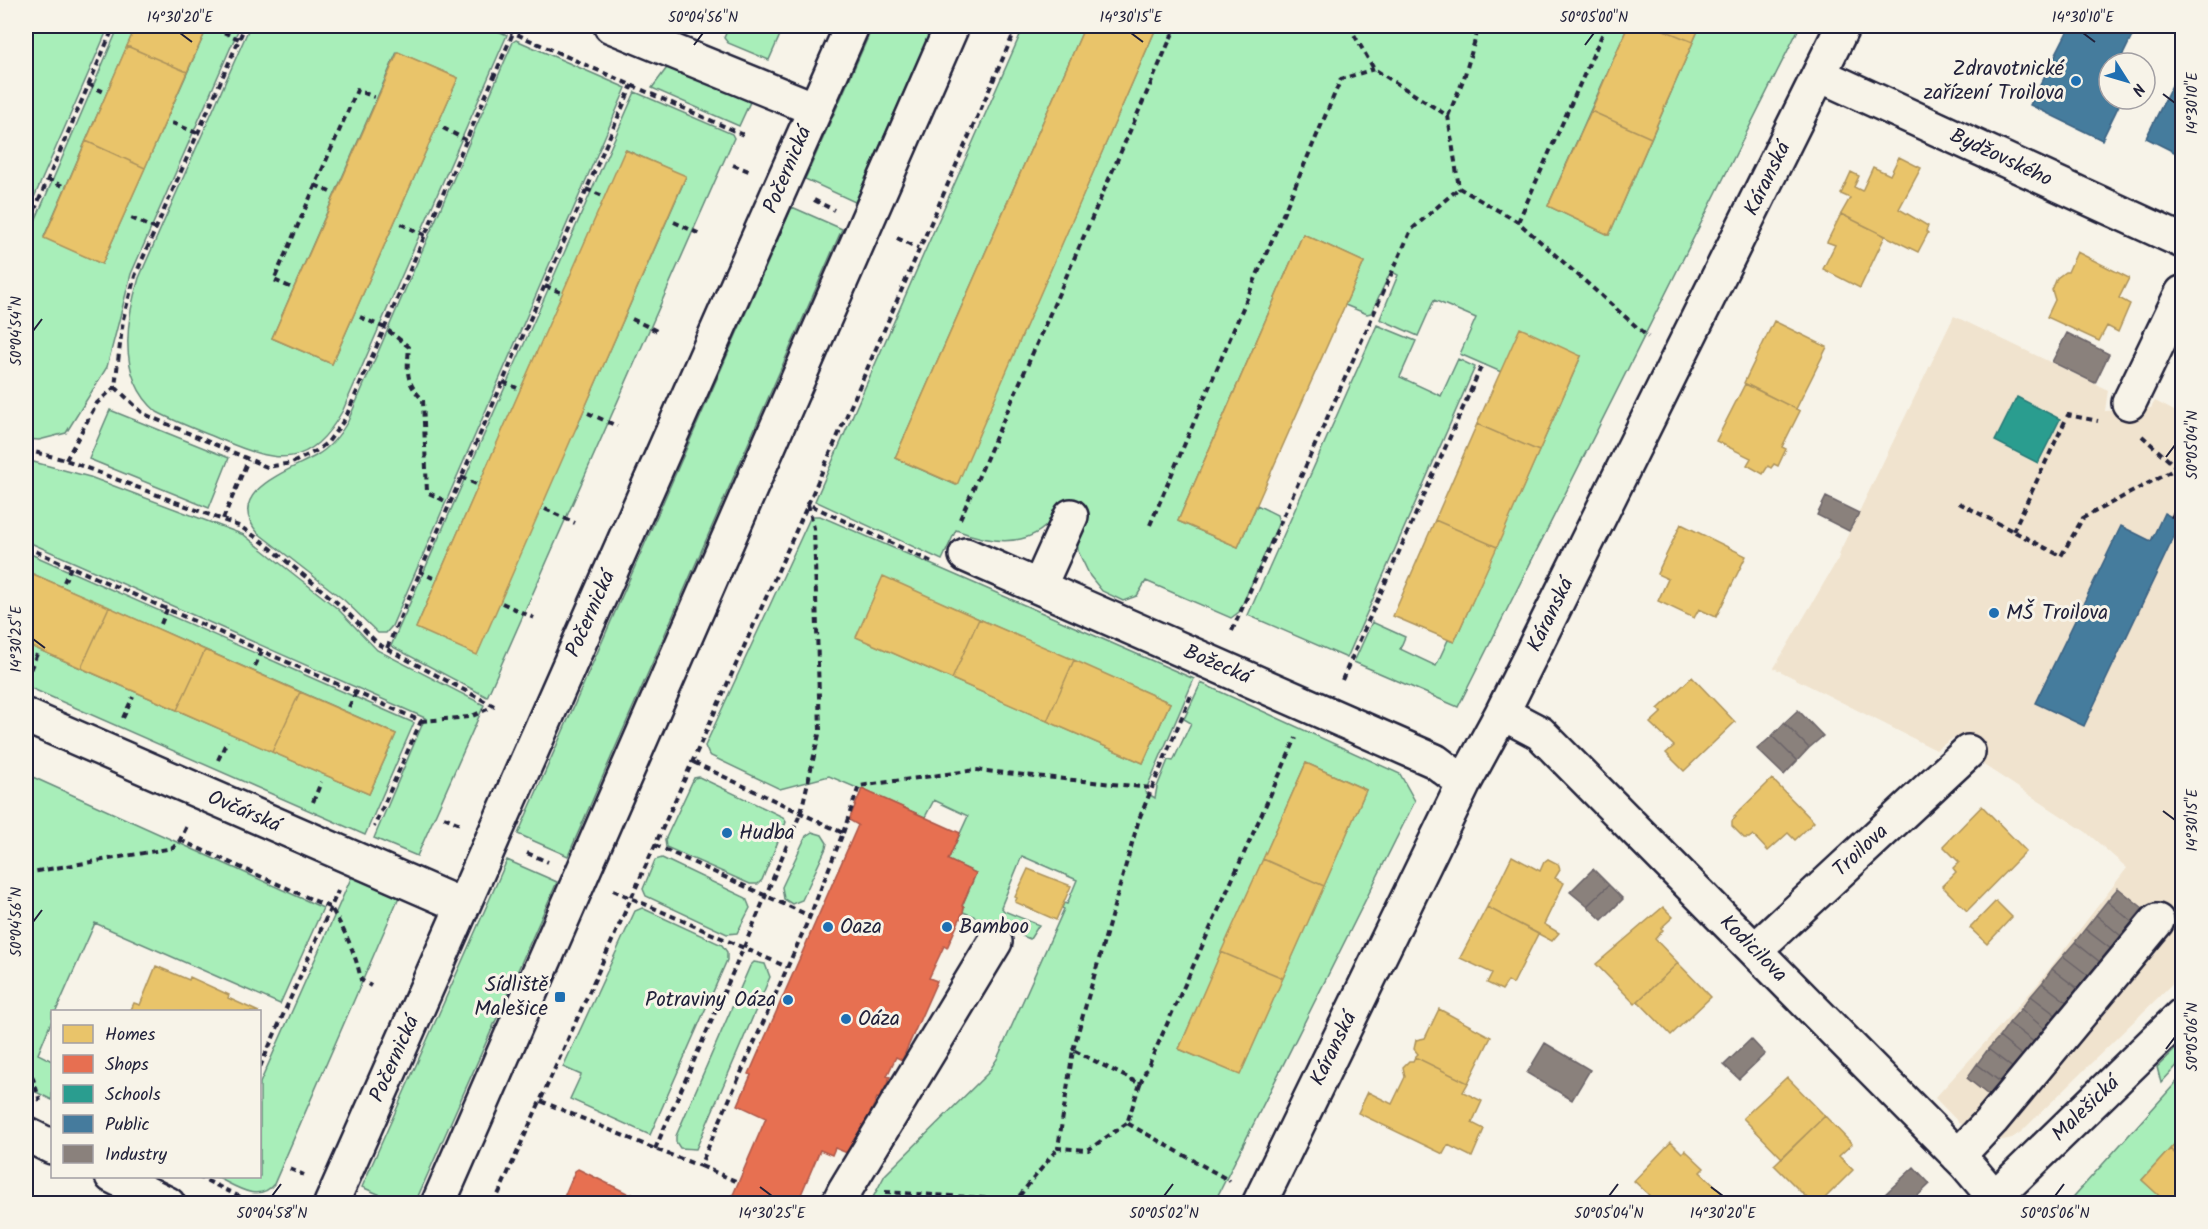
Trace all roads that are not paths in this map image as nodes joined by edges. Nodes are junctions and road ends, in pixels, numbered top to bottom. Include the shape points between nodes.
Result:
1 (611, 26) edge
2 (852, 26) edge
3 (952, 26) edge
4 (1844, 26) edge
5 (1820, 75) junction
6 (815, 109) junction
7 (2182, 241) edge
8 (2182, 293) edge
9 (2128, 403) road end
10 (1071, 516) dead end
11 (962, 541) road end
12 (1039, 587) junction
13 (1502, 713) junction
14 (26, 716) edge
15 (1968, 752) dead end
16 (1464, 783) junction
17 (463, 906) junction
18 (2157, 921) dead end
19 (995, 942) dead end
20 (1755, 951) junction
21 (2182, 1015) edge
22 (26, 1134) edge
23 (51, 1146) edge
24 (1958, 1156) junction
25 (116, 1178) edge
26 (842, 1197) edge
27 (1994, 1202) edge
28 (168, 1203) edge
29 (331, 1203) edge
30 (438, 1203) edge
31 (1259, 1203) edge

1 - 6 street
2 - 6 street, Počernická
3 - 30 street
4 - 5 street, Káranská
5 - 7 street, Bydžovského
5 - 13 street, Káranská
6 - 17 street, Počernická
8 - 9 street
10 - 12 street
11 - 12 street, Božecká
12 - 16 street, Božecká via 1436,761
13 - 16 street, Káranská
13 - 20 street, Kodicilova via 1540,733
14 - 17 street, Ovčárská
15 - 20 street, Troilova
16 - 31 street, Káranská
17 - 29 street, Počernická
18 - 24 street
19 - 26 street
20 - 24 street, Kodicilova
21 - 27 street, Malešická
22 - 23 street
24 - 27 street, Kodicilova
25 - 28 street

